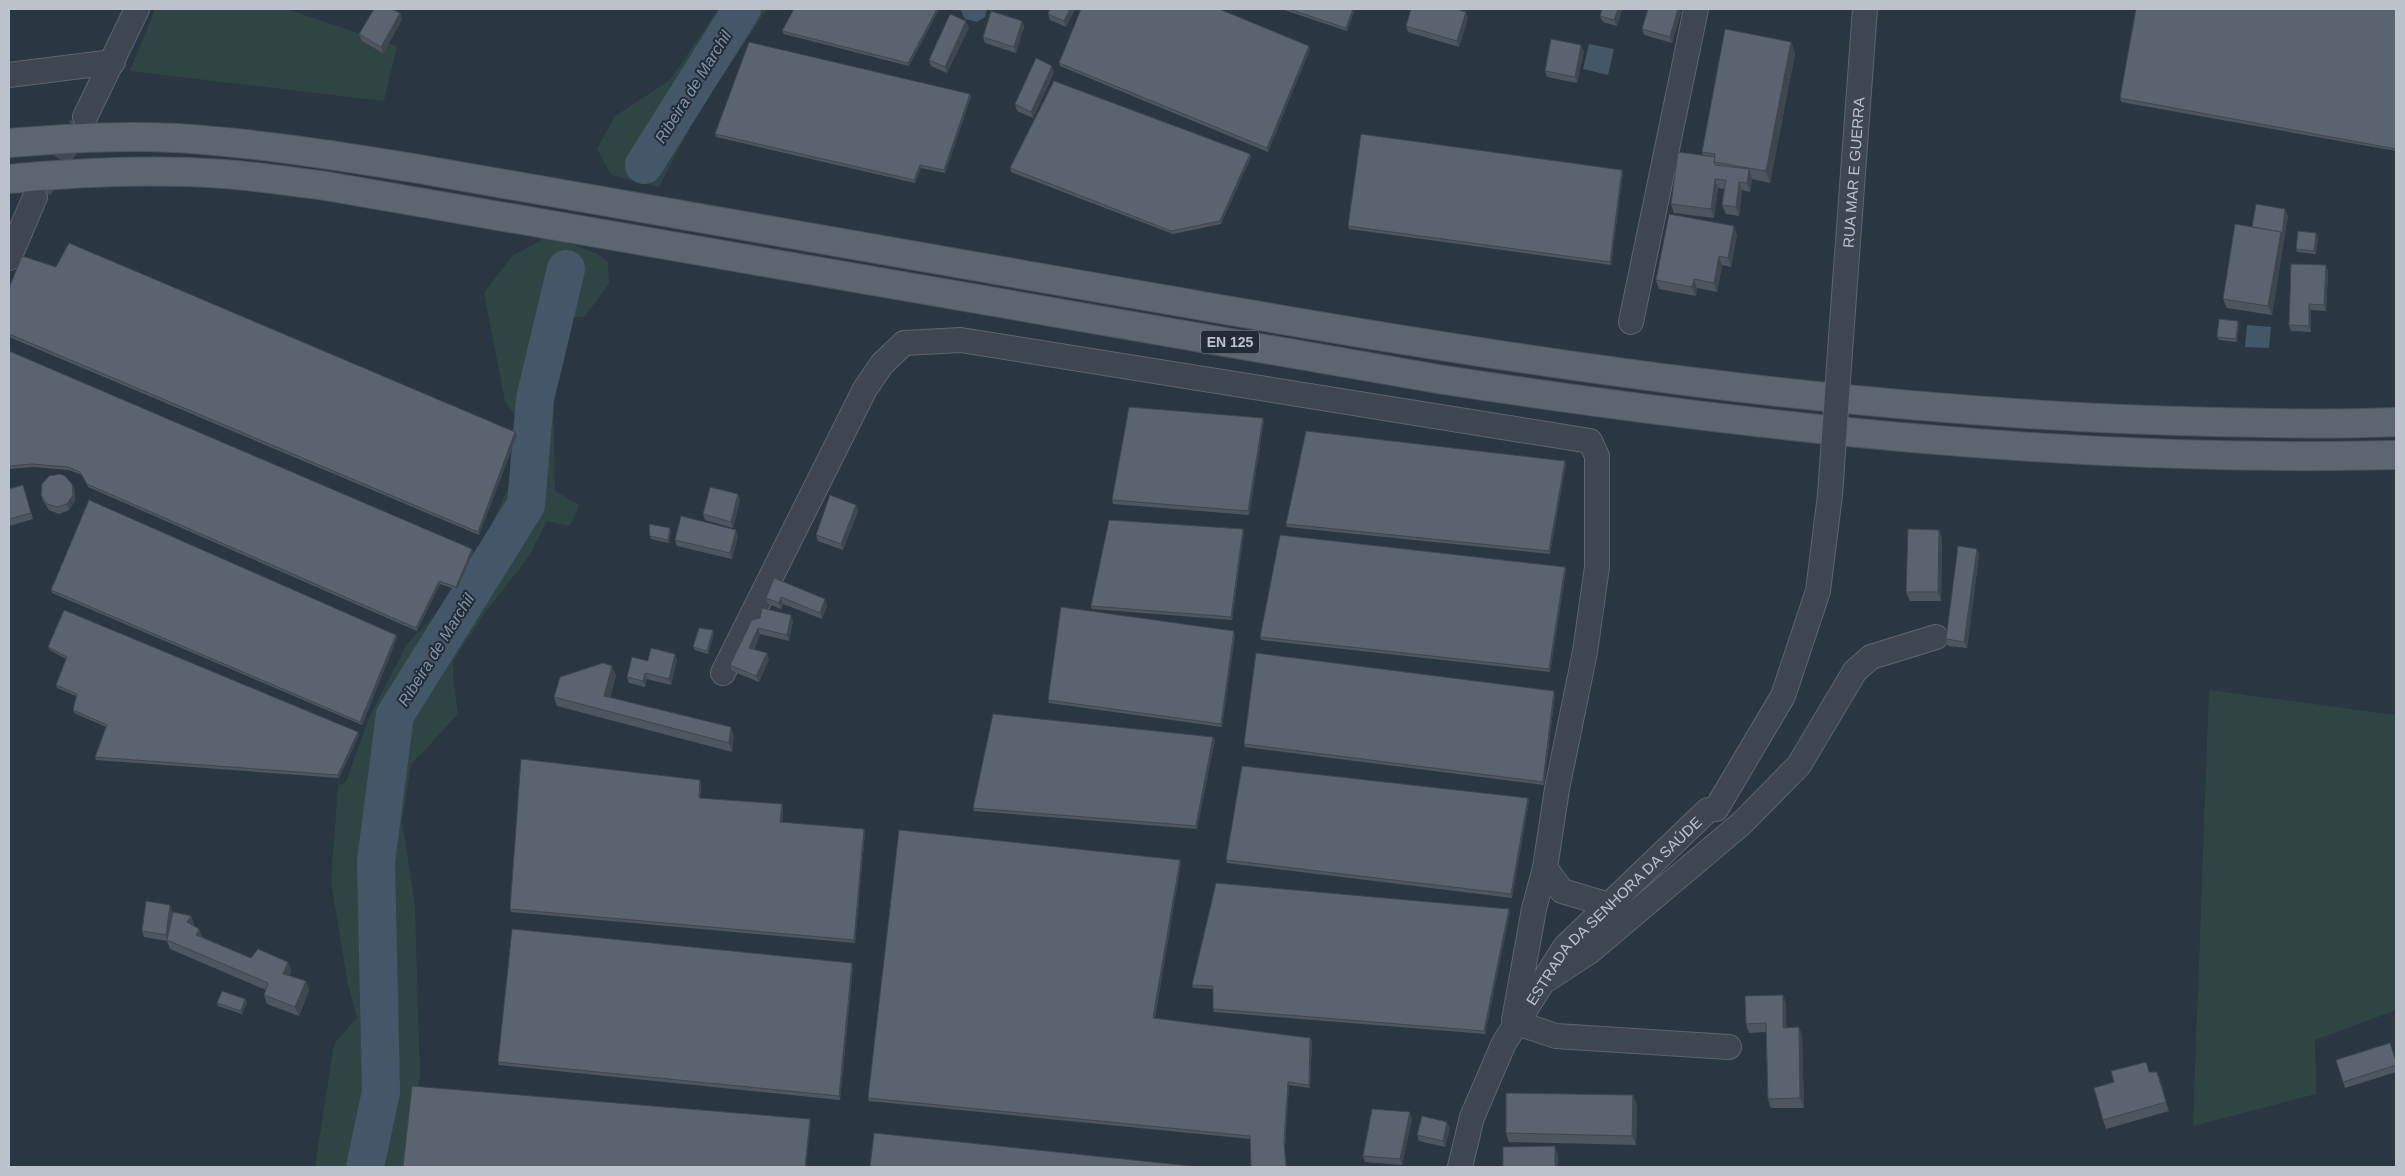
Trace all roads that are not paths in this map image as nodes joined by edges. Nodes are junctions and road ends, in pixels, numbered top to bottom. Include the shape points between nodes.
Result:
1 (137, 9) edge
2 (1696, 9) edge
3 (1865, 9) edge
4 (113, 62) junction
5 (9, 75) edge
6 (89, 127) junction
7 (9, 143) edge
8 (25, 184) edge
9 (9, 258) edge
10 (1630, 322) dead end
11 (2396, 422) edge
12 (2396, 455) edge
13 (1830, 495) joint
14 (1936, 637) dead end
15 (723, 674) dead end
16 (1545, 868) junction
17 (1609, 905) junction
18 (1542, 982) junction
19 (1515, 1026) junction
20 (1729, 1047) dead end
21 (1460, 1167) edge

1 - 4 street
2 - 10 street
3 - 13 street, RUA MAR E GUERRA, bridge
4 - 5 street
4 - 6 street
6 - 7 main road via 55,139
6 - 11 main road, EN 125 via 304,151 419,169 1364,335 1709,386 1872,403 2138,420
8 - 9 street
8 - 12 main road, EN 125 via 70,174 152,171 206,173 326,186 1444,380 1615,406 1783,426 2050,449 2206,455
13 - 17 street, ESTRADA DA SENHORA DA SAÚDE via 1818,591 1783,696 1716,809 1708,810
14 - 18 street via 1871,657 1855,671 1799,765 1742,823 1589,952
15 - 16 street via 865,389 882,364 904,343 961,340 1590,442 1597,456 1596,567 1586,652 1557,789
16 - 17 street via 1562,891
16 - 19 street via 1534,909
17 - 18 street, ESTRADA DA SENHORA DA SAÚDE via 1565,946
18 - 19 street, ESTRADA DA SENHORA DA SAÚDE
19 - 20 street via 1556,1036
19 - 21 street, ESTRADA DA SENHORA DA SAÚDE via 1504,1043 1472,1117

